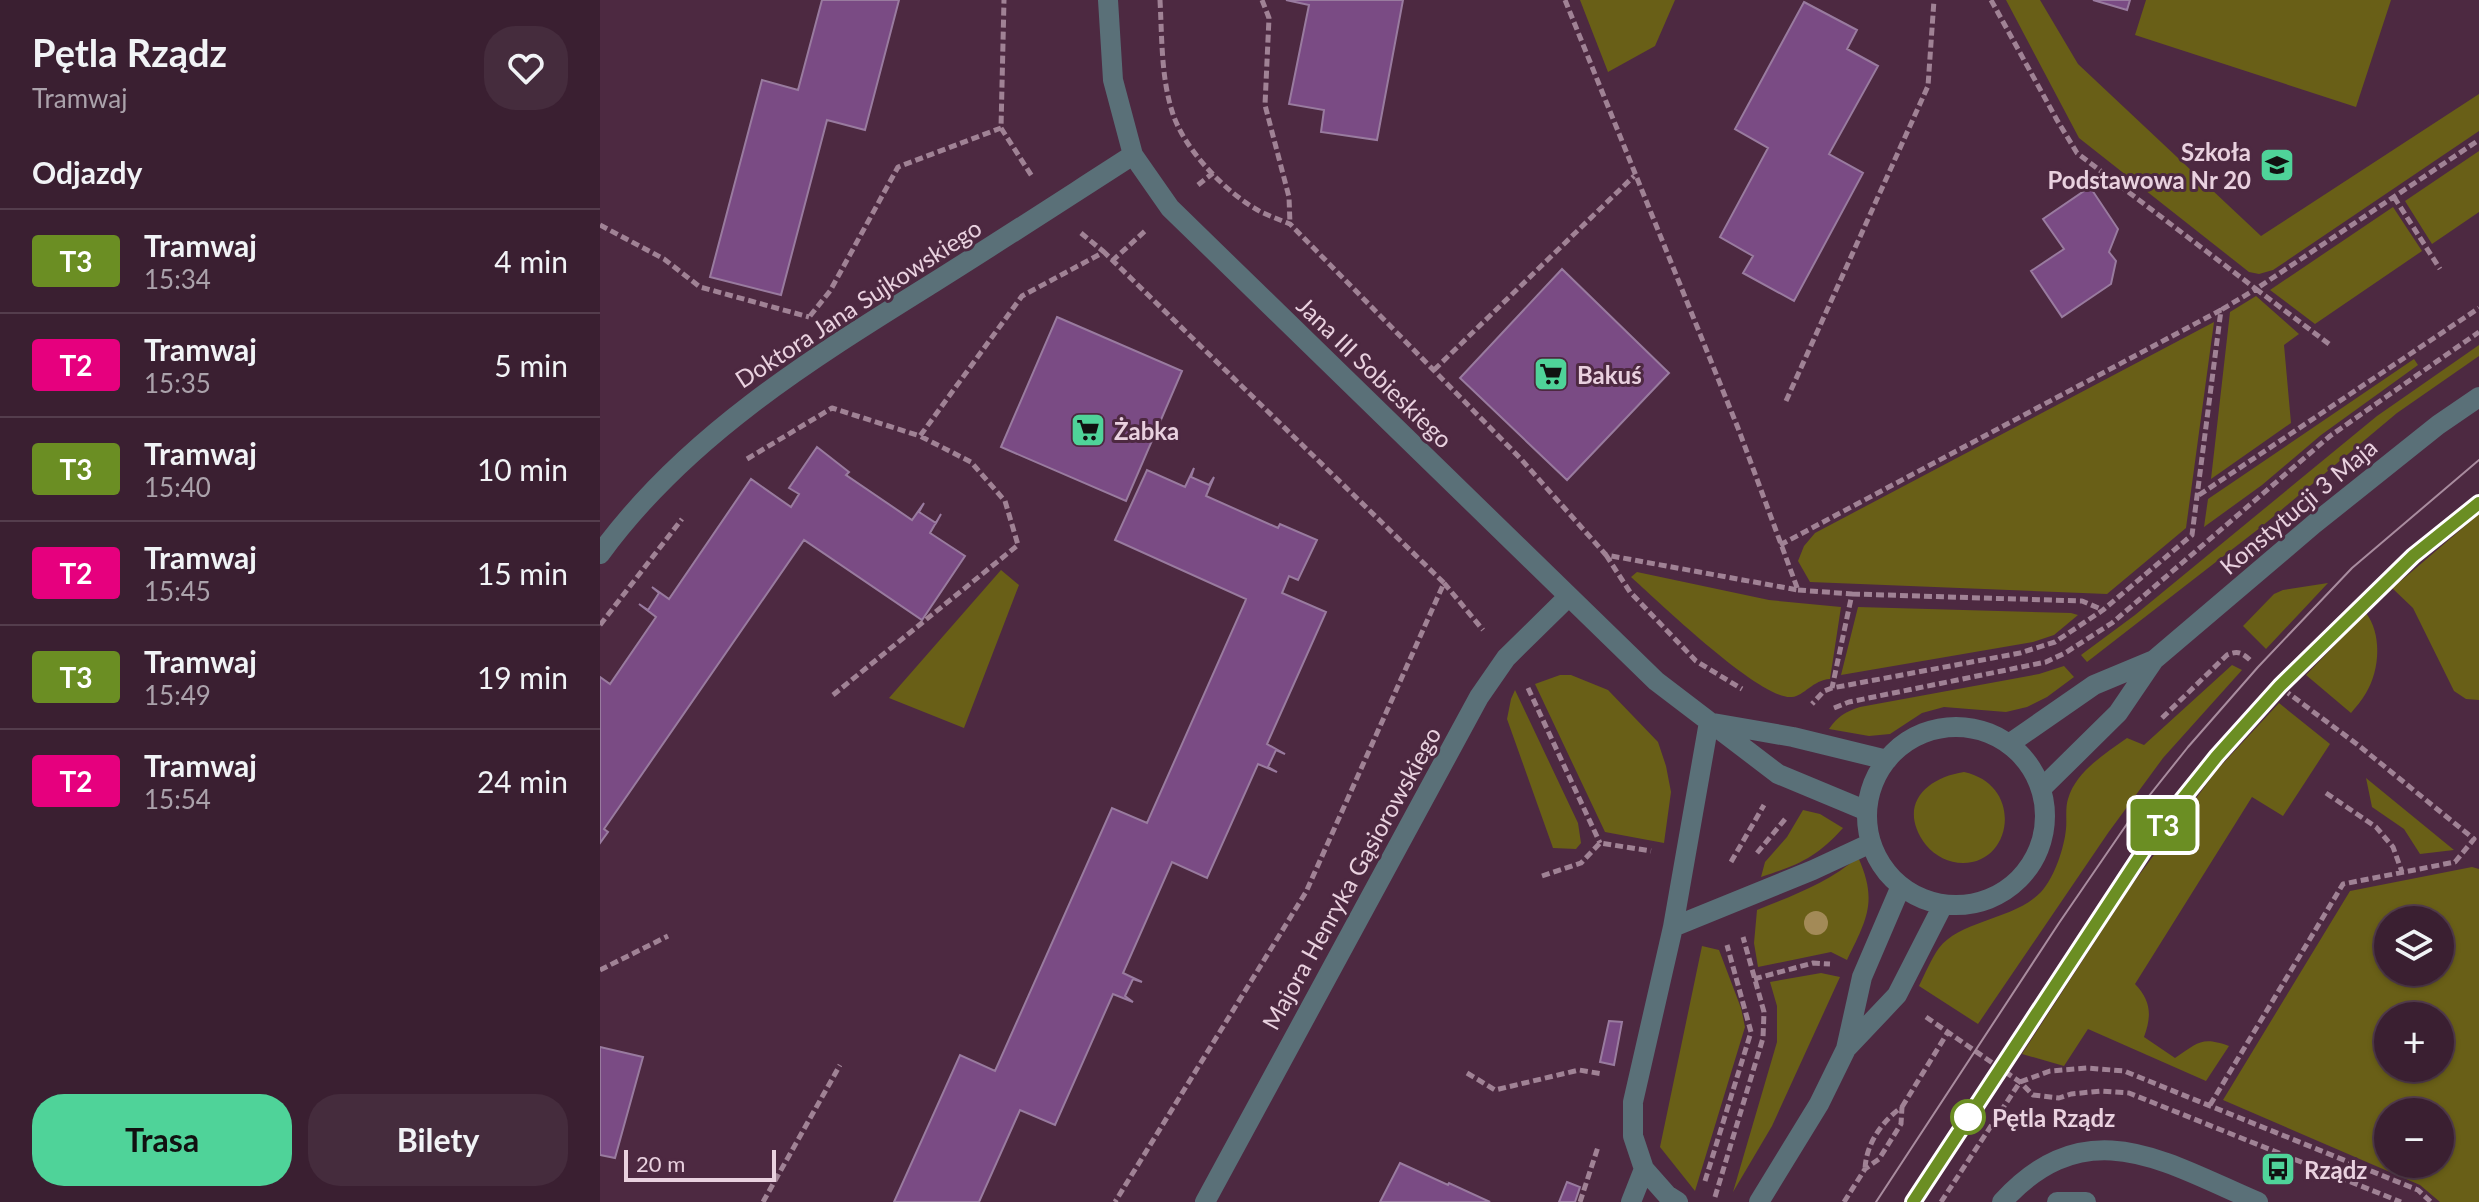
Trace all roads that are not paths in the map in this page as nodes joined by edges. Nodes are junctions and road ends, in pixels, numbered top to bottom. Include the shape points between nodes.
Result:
1 (1108, 0) edge
2 (1133, 155) junction
3 (2479, 397) edge
4 (600, 554) edge
5 (1568, 597) junction
6 (2154, 660) junction
7 (1709, 722) junction
8 (2009, 744) junction
9 (1887, 760) junction
10 (2042, 788) junction
11 (1867, 811) junction
12 (1871, 843) junction
13 (1901, 886) junction
14 (1943, 905) junction
15 (1673, 927) junction
16 (1846, 1049) junction
17 (1644, 1169) junction
18 (1205, 1202) edge
19 (1631, 1202) edge
20 (1678, 1202) edge
21 (1759, 1202) edge
22 (2002, 1202) edge
23 (2057, 1202) edge
24 (2086, 1202) edge
25 (2258, 1202) edge

1 - 2 street, Jana III Sobieskiego via 1113,80
2 - 4 street, Doktora Jana Sujkowskiego via 755,400 658,486
2 - 5 street, Jana III Sobieskiego via 1170,208
3 - 6 street, Konstytucji 3 Maja via 2314,524
5 - 7 street, Jana III Sobieskiego via 1656,681
5 - 18 street, Majora Henryka Gąsiorowskiego via 1506,658 1479,697
6 - 8 street, Konstytucji 3 Maja via 2094,685
6 - 10 street, Konstytucji 3 Maja via 2118,713
7 - 9 street, Jana III Sobieskiego
7 - 11 street, Jana III Sobieskiego via 1778,774
7 - 15 street
8 - 9 street via 1978,729 1945,727 1913,738
8 - 10 street via 2029,763
9 - 11 street via 1873,783
10 - 14 street via 2046,818 2040,848 2025,874 2002,894 1973,904
11 - 12 street
12 - 13 street
12 - 15 street
13 - 14 street
13 - 16 street via 1862,977
14 - 16 street via 1897,995
15 - 17 street via 1633,1102 1633,1136
16 - 21 street
17 - 19 street
17 - 20 street
22 - 25 street via 2038,1170 2074,1154 2116,1149 2157,1159
23 - 24 street

